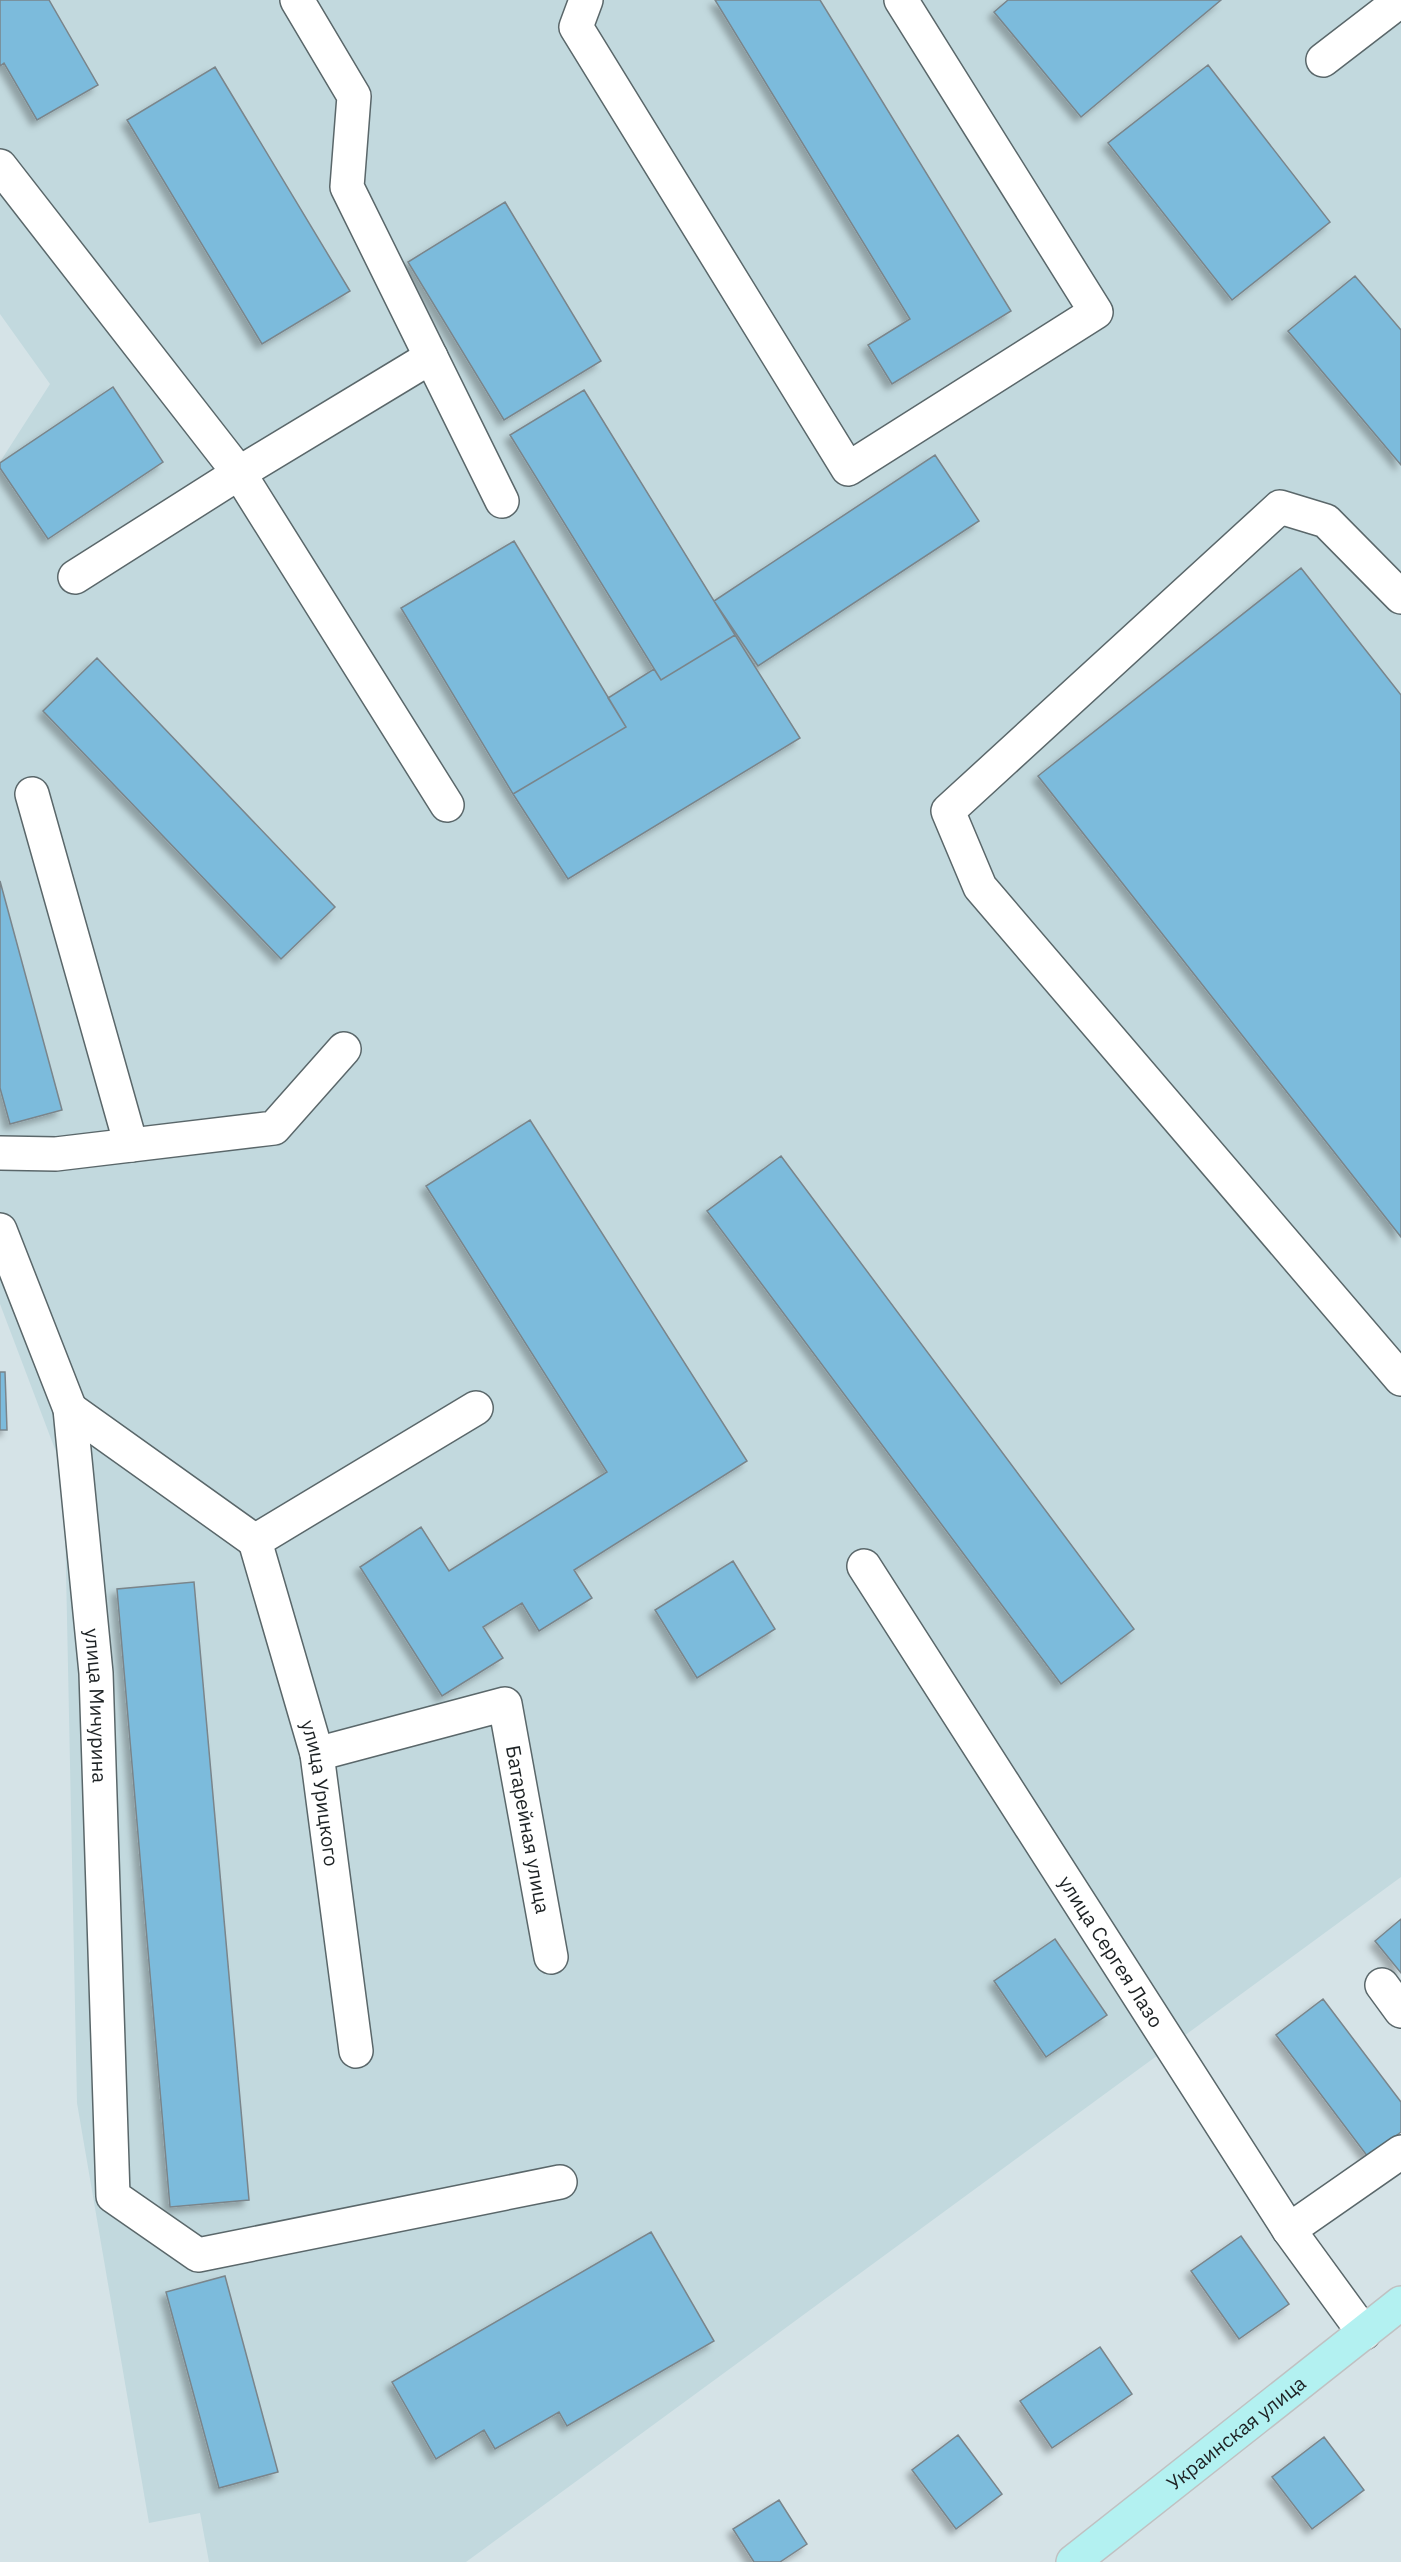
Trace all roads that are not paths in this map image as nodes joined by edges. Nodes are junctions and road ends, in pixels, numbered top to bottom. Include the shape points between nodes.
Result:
1 (297, 0) edge
2 (586, 0) edge
3 (901, 0) edge
4 (1401, 0) edge
5 (1323, 60) dead end
6 (0, 166) edge
7 (430, 357) junction
8 (239, 473) junction
9 (502, 501) dead end
10 (75, 577) dead end
11 (1401, 597) edge
12 (32, 794) dead end
13 (447, 805) dead end
14 (344, 1049) dead end
15 (131, 1145) junction
16 (0, 1153) edge
17 (0, 1230) edge
18 (1401, 1379) edge
19 (476, 1408) dead end
20 (70, 1409) junction
21 (255, 1541) junction
22 (864, 1566) dead end
23 (317, 1754) junction
24 (551, 1958) dead end
25 (1382, 1985) dead end
26 (1401, 2012) edge
27 (356, 2051) dead end
28 (1401, 2152) edge
29 (560, 2182) dead end
30 (1289, 2230) junction
31 (1401, 2303) edge
32 (1364, 2333) junction
33 (1073, 2562) edge

1 - 7 street via 354,96 347,187
2 - 3 street via 576,27 848,469 1096,312
4 - 5 street
6 - 8 street
7 - 8 street
7 - 9 street
8 - 10 street
8 - 13 street
11 - 18 street via 1326,520 1280,507 948,811 980,887
12 - 15 street
14 - 15 street via 274,1128
15 - 16 street via 56,1154
17 - 20 street, улица Мичурина
19 - 21 street
20 - 21 street
20 - 29 street, улица Мичурина via 96,1672 113,2196 198,2255
21 - 23 street, улица Урицкого
22 - 30 street, улица Сергея Лазо
23 - 24 street, Батарейная улица via 505,1704
23 - 27 street, улица Урицкого
25 - 26 street
28 - 30 street
30 - 32 street, улица Сергея Лазо
31 - 32 main road, Украинская улица
32 - 33 main road, Украинская улица

